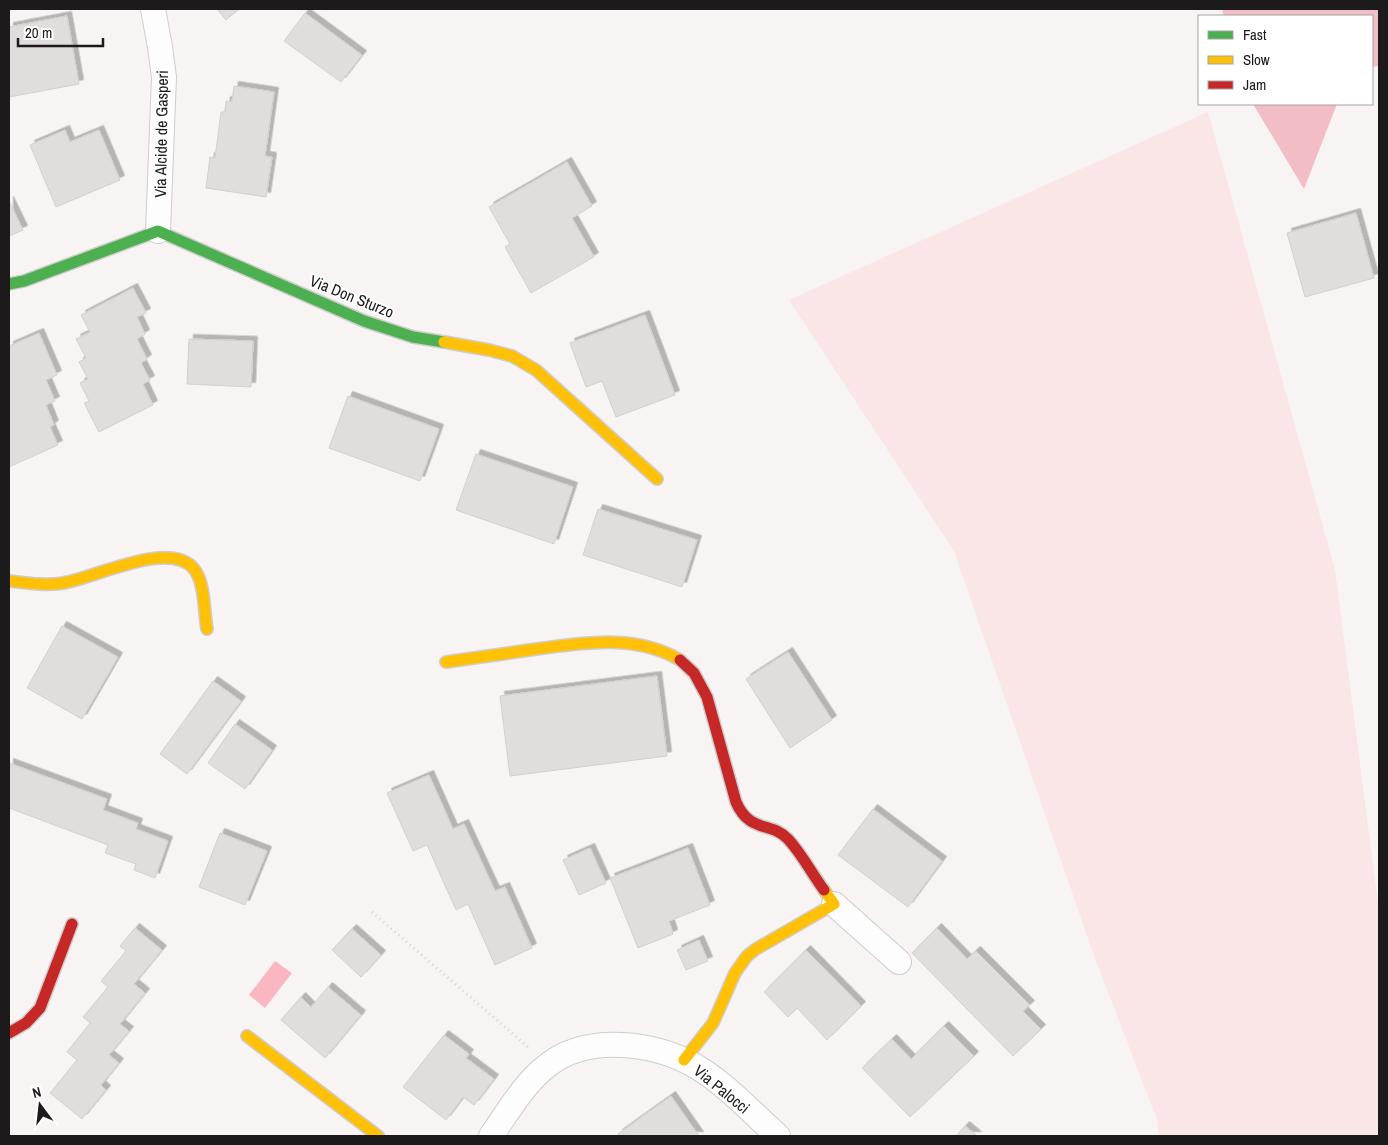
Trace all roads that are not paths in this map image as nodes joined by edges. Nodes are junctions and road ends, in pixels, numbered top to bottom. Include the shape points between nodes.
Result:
1 (153, 9) edge
2 (158, 231) junction
3 (9, 284) edge
4 (657, 479) dead end
5 (9, 581) edge
6 (207, 629) dead end
7 (446, 662) dead end
8 (834, 904) junction
9 (72, 924) dead end
10 (899, 962) dead end
11 (9, 1033) edge
12 (247, 1036) dead end
13 (684, 1060) junction
14 (378, 1136) edge
15 (491, 1136) edge
16 (778, 1136) edge

1 - 2 street, Via Alcide de Gasperi via 164,77
2 - 3 street
2 - 4 street, Via Don Sturzo via 364,321 413,337 490,350 520,359
5 - 6 street via 60,583 145,560 174,558 195,570
7 - 8 street via 591,642 632,644 675,656 690,668 704,690 741,813 757,826 787,838
8 - 10 street
8 - 13 street via 746,958 734,973 714,1022
9 - 11 street via 40,1008 32,1018
12 - 14 street
13 - 15 street, Via Palocci via 646,1048 604,1045 579,1050 555,1060 538,1073
13 - 16 street, Via Palocci via 714,1079

